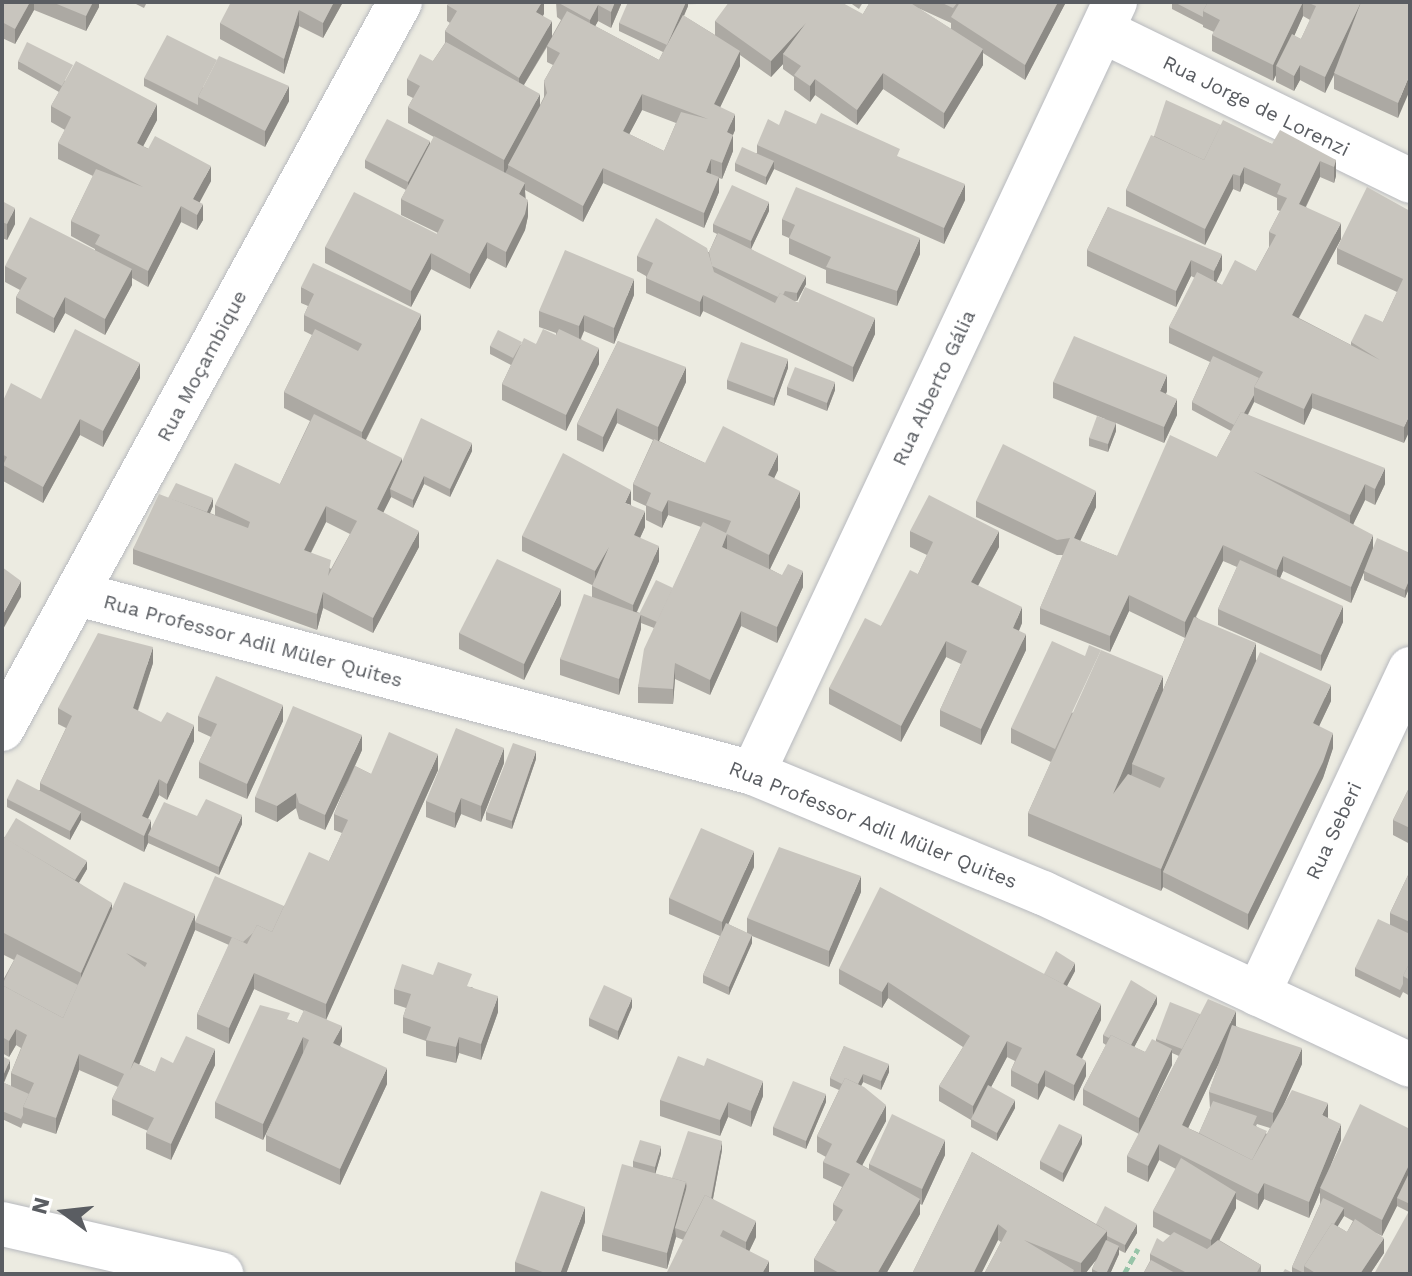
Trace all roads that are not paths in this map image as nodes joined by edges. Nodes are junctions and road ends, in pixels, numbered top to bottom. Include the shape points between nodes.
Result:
1 (400, 2) edge
2 (1109, 16) edge
3 (1410, 181) edge
4 (78, 594) junction
5 (1410, 669) edge
6 (2, 729) edge
7 (753, 773) junction
8 (1258, 994) junction
9 (1410, 1065) edge
10 (2, 1224) edge
11 (221, 1274) edge

1 - 4 street, Rua Moçambique
2 - 3 street, Rua Jorge de Lorenzi
2 - 7 street, Rua Alberto Gália
4 - 6 street, Rua Moçambique
4 - 7 street, Rua Professor Adil Müler Quites
5 - 8 street, Rua Seberi
7 - 8 street, Rua Professor Adil Müler Quites via 1043,893
8 - 9 street, Rua Professor Adil Müler Quites
10 - 11 street

